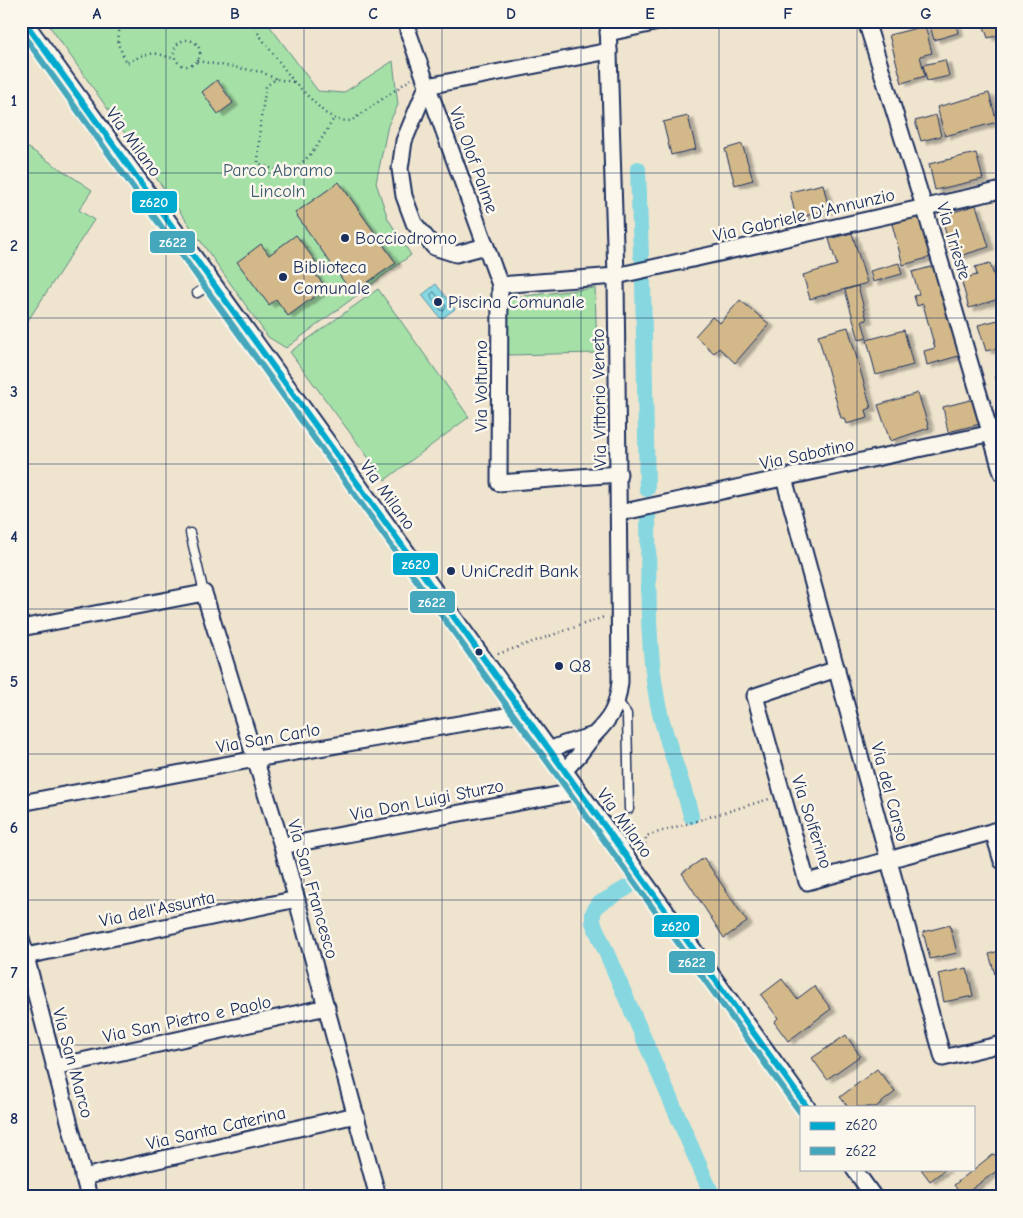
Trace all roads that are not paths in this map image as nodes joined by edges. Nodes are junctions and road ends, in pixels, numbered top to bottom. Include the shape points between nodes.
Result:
1 (24, 21) edge
2 (409, 21) edge
3 (663, 21) edge
4 (866, 21) edge
5 (608, 27) edge
6 (609, 51) junction
7 (427, 86) junction
8 (1002, 190) edge
9 (924, 207) junction
10 (486, 246) junction
11 (616, 276) junction
12 (212, 283) junction
13 (500, 284) junction
14 (197, 293) dead end
15 (996, 432) edge
16 (1002, 473) edge
17 (619, 474) junction
18 (784, 478) junction
19 (619, 513) junction
20 (190, 533) dead end
21 (204, 593) junction
22 (21, 628) edge
23 (837, 669) junction
24 (618, 701) junction
25 (523, 713) junction
26 (594, 735) junction
27 (549, 750) junction
28 (256, 759) junction
29 (564, 770) junction
30 (579, 791) junction
31 (21, 803) edge
32 (629, 809) dead end
33 (997, 830) edge
34 (282, 846) junction
35 (889, 859) junction
36 (1002, 861) edge
37 (297, 899) junction
38 (21, 938) edge
39 (26, 956) junction
40 (327, 1008) junction
41 (1002, 1044) edge
42 (54, 1067) junction
43 (807, 1106) edge
44 (356, 1115) junction
45 (855, 1170) edge
46 (83, 1177) junction
47 (89, 1197) edge
48 (378, 1197) edge
49 (874, 1197) edge

1 - 12 street, Via Milano
2 - 7 street, Via Olof Palme via 408,31
3 - 5 street
4 - 9 street, Via Trieste
5 - 6 street, Via Vittorio Veneto
6 - 7 street
6 - 11 street, Via Vittorio Veneto
7 - 10 street, Via Olof Palme
7 - 10 street, Via Olof Palme via 404,141 400,169 404,196 414,223 434,247 456,254
8 - 9 street, Via Gabriele D'Annunzio
9 - 11 street, Via Gabriele D'Annunzio
9 - 15 street, Via Trieste
10 - 13 street, Via Olof Palme
11 - 13 street
11 - 17 street, Via Vittorio Veneto
12 - 14 lane
12 - 25 street, Via Milano
13 - 17 street, Via Volturno via 499,484
15 - 16 street, Via Trieste
15 - 18 street, Via Sabotino
17 - 19 street, Via Vittorio Veneto
18 - 19 street, Via Sabotino
18 - 23 street, Via del Carso
19 - 24 street, Via Vittorio Veneto
20 - 21 lane
21 - 22 street
21 - 28 street, Via San Francesco
23 - 35 street, Via del Carso
23 - 35 street, Via Solferino via 754,696 807,882
24 - 26 street, Via Vittorio Veneto via 606,723
24 - 32 lane via 627,714
25 - 27 street, Via Milano
25 - 28 street, Via San Carlo
26 - 27 street
26 - 29 street, Via Vittorio Veneto
27 - 29 street, Via Milano
28 - 31 street, Via San Carlo
28 - 34 street, Via San Francesco
29 - 30 street, Via Milano
30 - 34 street, Via Don Luigi Sturzo
30 - 43 street, Via Milano
33 - 35 street, Via Solferino
33 - 36 street
34 - 37 street, Via San Francesco
35 - 41 street, Via del Carso via 944,1058
37 - 39 street, Via dell'Assunta
37 - 40 street, Via San Francesco
38 - 39 street, Via San Marco
39 - 42 street, Via San Marco
40 - 42 street, Via San Pietro e Paolo
40 - 44 street, Via San Francesco
42 - 46 street, Via San Marco
44 - 46 street, Via Santa Caterina
44 - 48 street, Via San Francesco
45 - 49 street
46 - 47 street, Via San Marco

